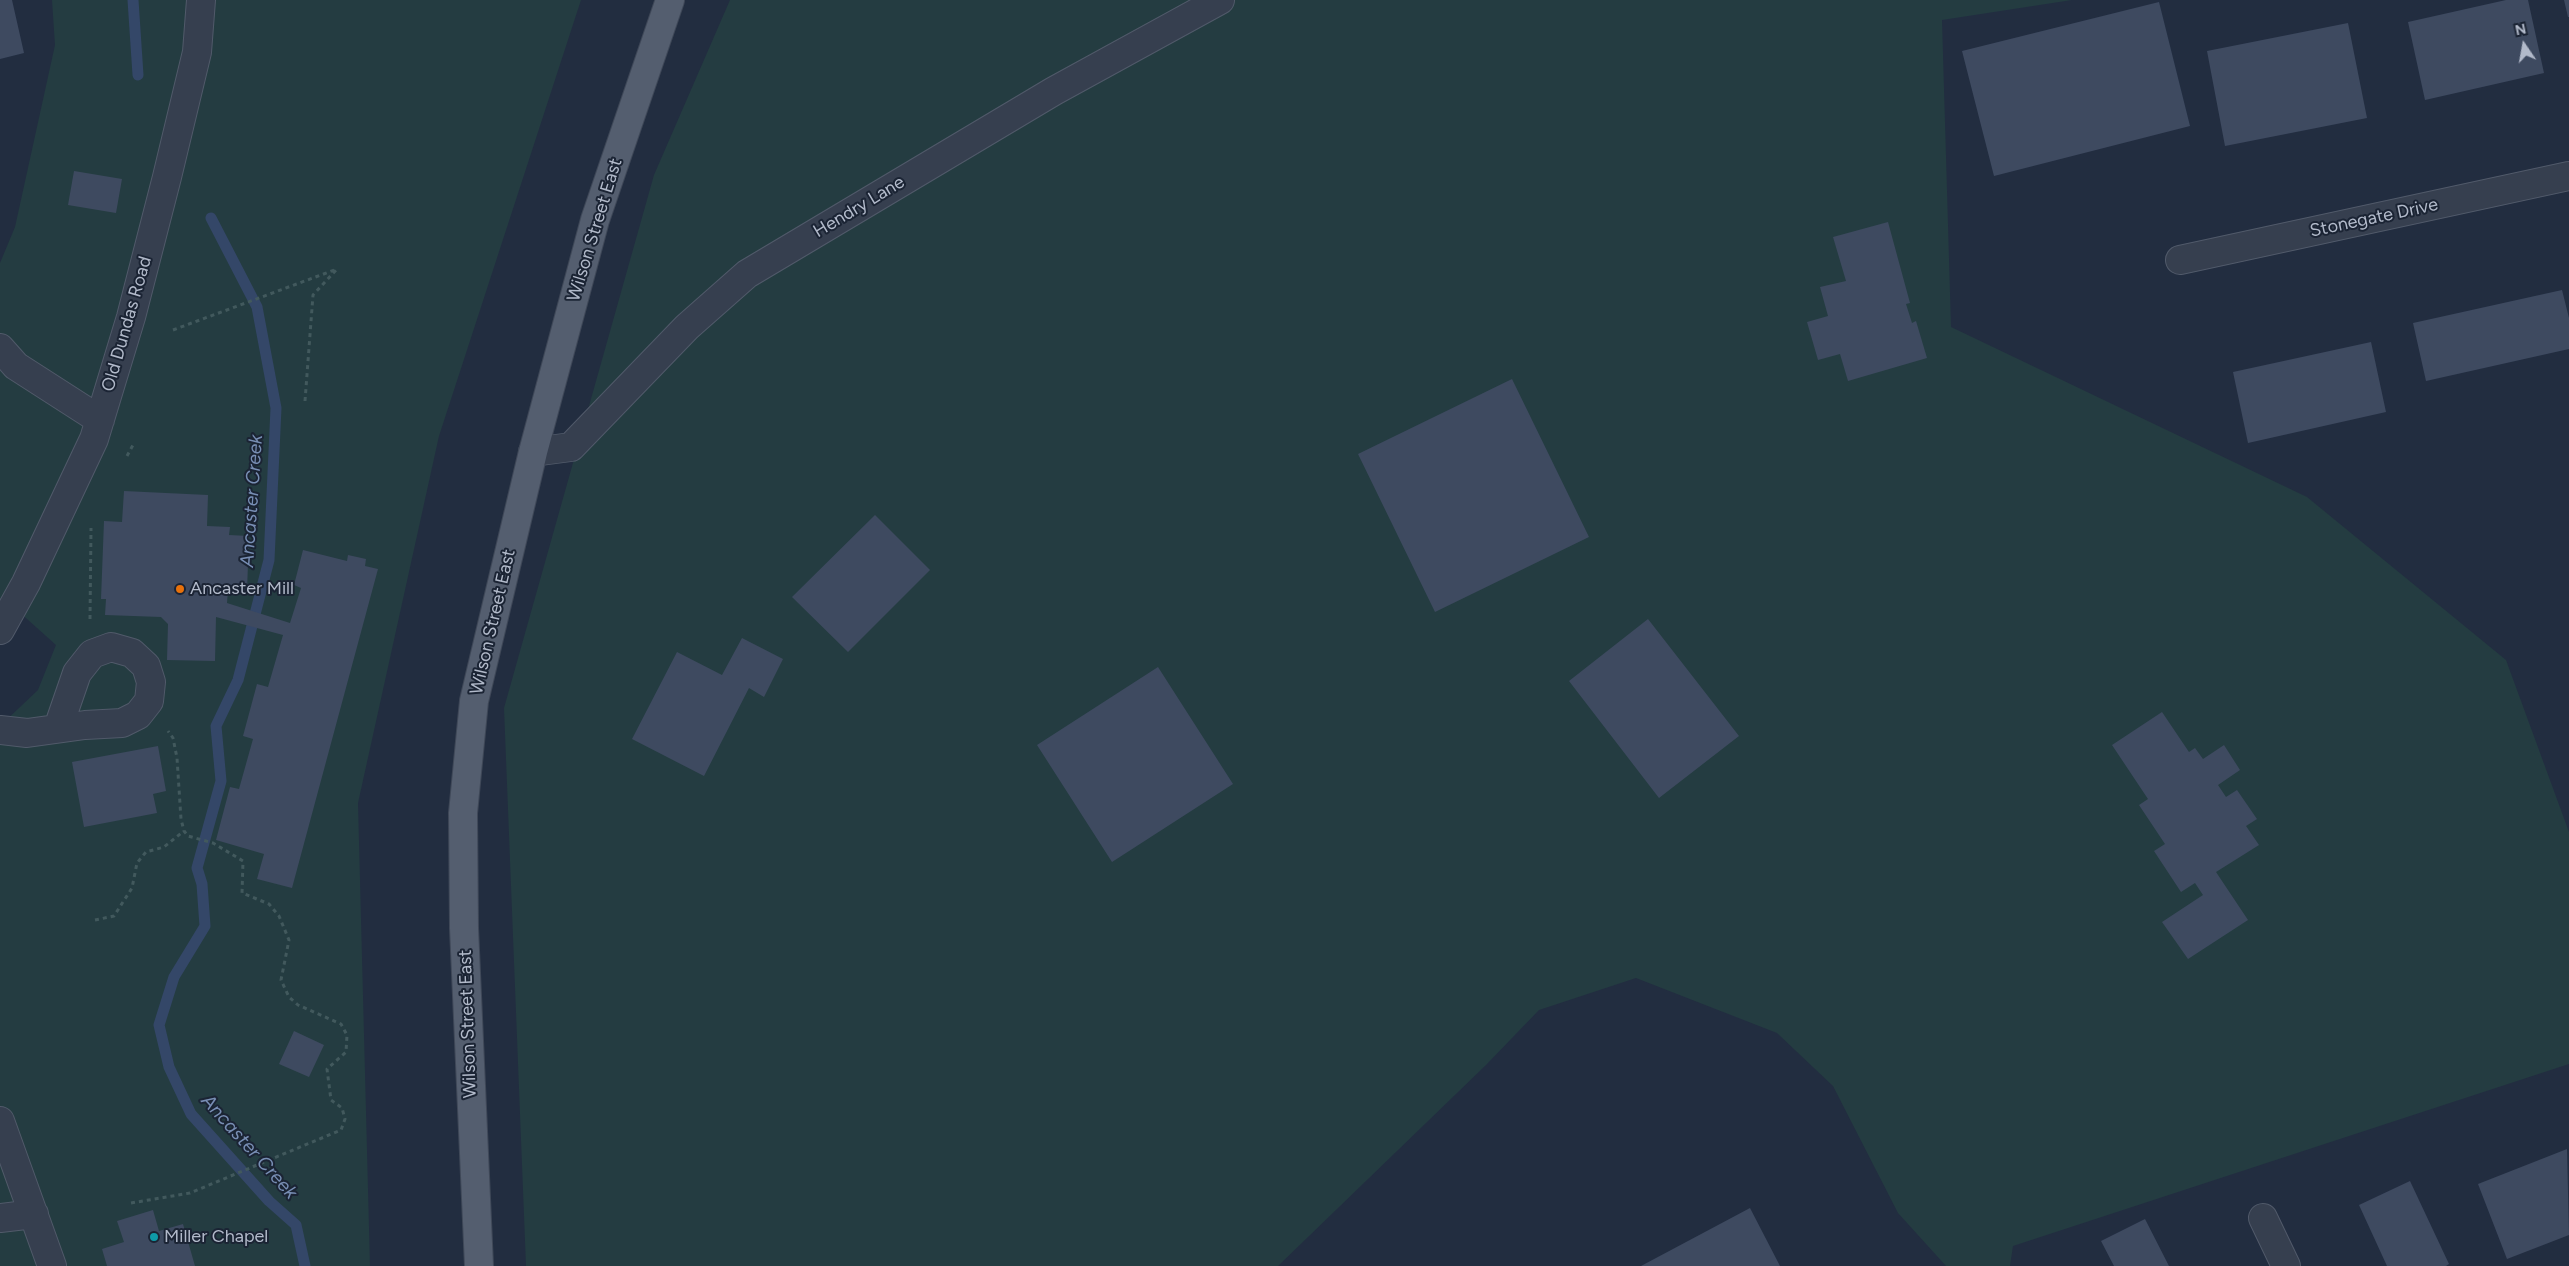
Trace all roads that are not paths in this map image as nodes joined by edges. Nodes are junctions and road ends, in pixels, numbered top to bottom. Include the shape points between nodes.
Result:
1 (201, 0) edge
2 (670, 0) edge
3 (1220, 0) edge
4 (2569, 176) edge
5 (2180, 260) dead end
6 (0, 348) edge
7 (100, 420) junction
8 (532, 452) junction
9 (0, 630) edge
10 (58, 728) junction
11 (0, 730) edge
12 (0, 1121) edge
13 (34, 1214) junction
14 (0, 1218) edge
15 (2263, 1218) dead end
16 (52, 1266) edge
17 (479, 1266) edge
18 (2286, 1266) edge

1 - 7 street, Old Dundas Road via 197,52 168,177
2 - 8 main road, Wilson Street East via 595,220
3 - 8 street, Hendry Lane via 1054,91 747,274 687,326 571,447
4 - 5 street, Stonegate Drive
6 - 7 street via 16,366
7 - 9 street, Old Dundas Road via 26,583
8 - 17 main road, Wilson Street East via 474,701 463,813 464,928
10 - 10 street via 122,723 138,716 149,701 151,682 146,666 132,653 111,648 92,654 77,673
10 - 11 street via 27,733
12 - 13 street
13 - 14 street
13 - 16 street
15 - 18 street

